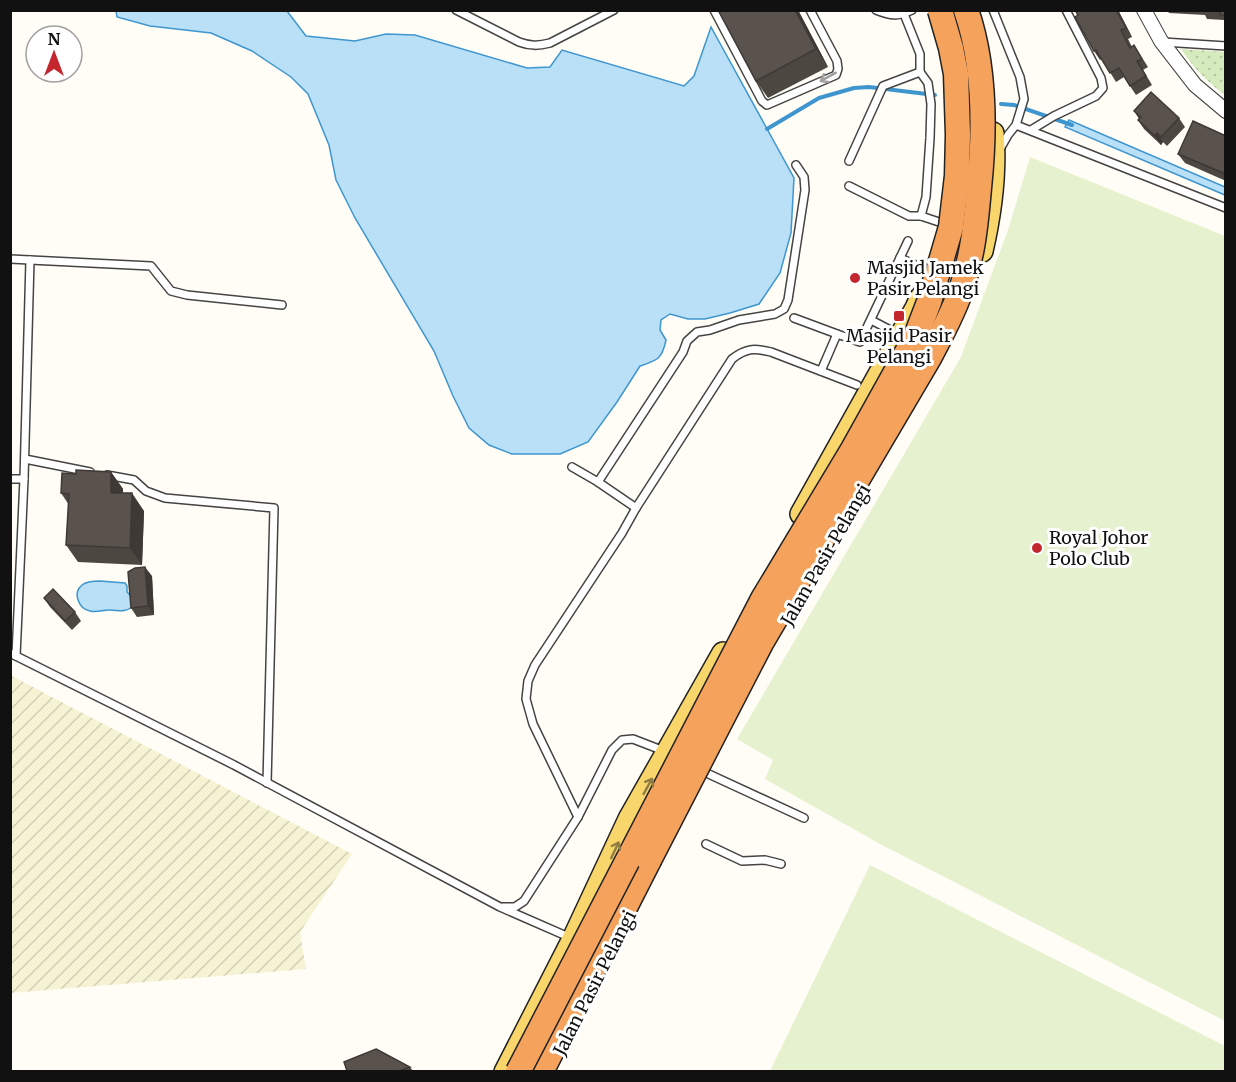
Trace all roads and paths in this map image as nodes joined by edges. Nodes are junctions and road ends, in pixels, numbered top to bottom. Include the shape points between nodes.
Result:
1 (456, 10) edge
2 (614, 10) edge
3 (714, 10) edge
4 (810, 10) edge
5 (876, 10) edge
6 (912, 10) edge
7 (930, 10) edge
8 (940, 10) edge
9 (966, 10) edge
10 (976, 10) edge
11 (993, 10) edge
12 (1066, 10) edge
13 (1144, 10) edge
14 (904, 14) junction
15 (1161, 41) junction
16 (1226, 46) edge
17 (920, 72) junction
18 (1226, 111) edge
19 (1017, 125) junction
20 (1031, 130) junction
21 (849, 161) dead end
22 (796, 165) dead end
23 (993, 173) junction
24 (849, 186) dead end
25 (1226, 208) edge
26 (921, 216) junction
27 (942, 223) junction
28 (908, 241) dead end
29 (900, 258) junction
30 (10, 259) edge
31 (30, 260) junction
32 (931, 272) junction
33 (282, 305) dead end
34 (794, 318) dead end
35 (871, 320) junction
36 (837, 334) junction
37 (901, 335) junction
38 (821, 371) junction
39 (856, 385) dead end
40 (25, 459) junction
41 (573, 467) dead end
42 (10, 479) edge
43 (24, 479) junction
44 (598, 482) junction
45 (636, 508) junction
46 (13, 655) edge
47 (666, 752) junction
48 (704, 772) junction
49 (267, 783) junction
50 (578, 817) junction
51 (804, 818) dead end
52 (706, 844) dead end
53 (781, 864) dead end
54 (500, 907) junction
55 (573, 939) junction
56 (505, 1071) edge
57 (518, 1071) edge
58 (541, 1071) edge
59 (548, 1071) edge

1 - 2 lane via 528,46 540,46
4 -> 3 lane via 837,61 836,75 767,105
5 - 14 lane via 891,16
6 - 14 lane
7 - 27 main road via 944,65 946,92 948,158
8 - 57 highway, bridge via 956,74 957,176 951,227 930,302 916,336 852,451 763,599
9 - 58 highway, bridge via 978,60 983,150 976,230 948,322 761,643
10 - 23 main road, Jalan Pasir Pelangi via 984,48
11 - 19 lane via 1020,77 1024,99
12 - 20 lane via 1103,88 1096,96
13 - 15 street
14 - 17 lane via 920,54
15 - 16 lane
15 - 18 street via 1195,85
17 - 21 lane via 883,86
17 - 26 lane via 928,82 931,104 926,197
19 - 20 lane
19 - 23 lane via 1001,146
20 - 25 lane
22 - 44 lane via 804,177 805,190 784,309 697,332 687,341
23 - 48 main road, Jalan Pasir Pelangi via 985,237 962,316
24 - 26 lane via 909,216
26 - 27 lane
27 - 32 main road
28 - 29 lane
29 - 32 lane
29 - 35 lane
30 - 31 lane
31 - 33 lane via 151,266 171,291
31 - 40 lane
32 - 37 main road
34 - 36 lane
35 - 36 lane via 860,342
35 - 37 lane
36 - 38 lane
37 - 47 main road
38 - 39 lane
38 - 45 lane via 760,349 741,352 732,359
40 - 43 lane
40 - 49 lane via 134,480 146,491 165,498 274,508
41 - 44 lane
42 - 43 lane
43 - 46 lane
44 - 45 lane
45 - 50 lane via 528,681 526,699 533,724
46 - 49 lane
47 - 48 lane
47 - 50 lane via 633,739 622,740 612,750
55 -> 47 main road via 629,819
48 - 51 lane
48 - 59 main road, Jalan Pasir Pelangi
49 - 54 lane
50 - 54 lane via 524,901 515,907
52 - 53 lane via 742,861
54 - 55 lane
55 - 56 main road

